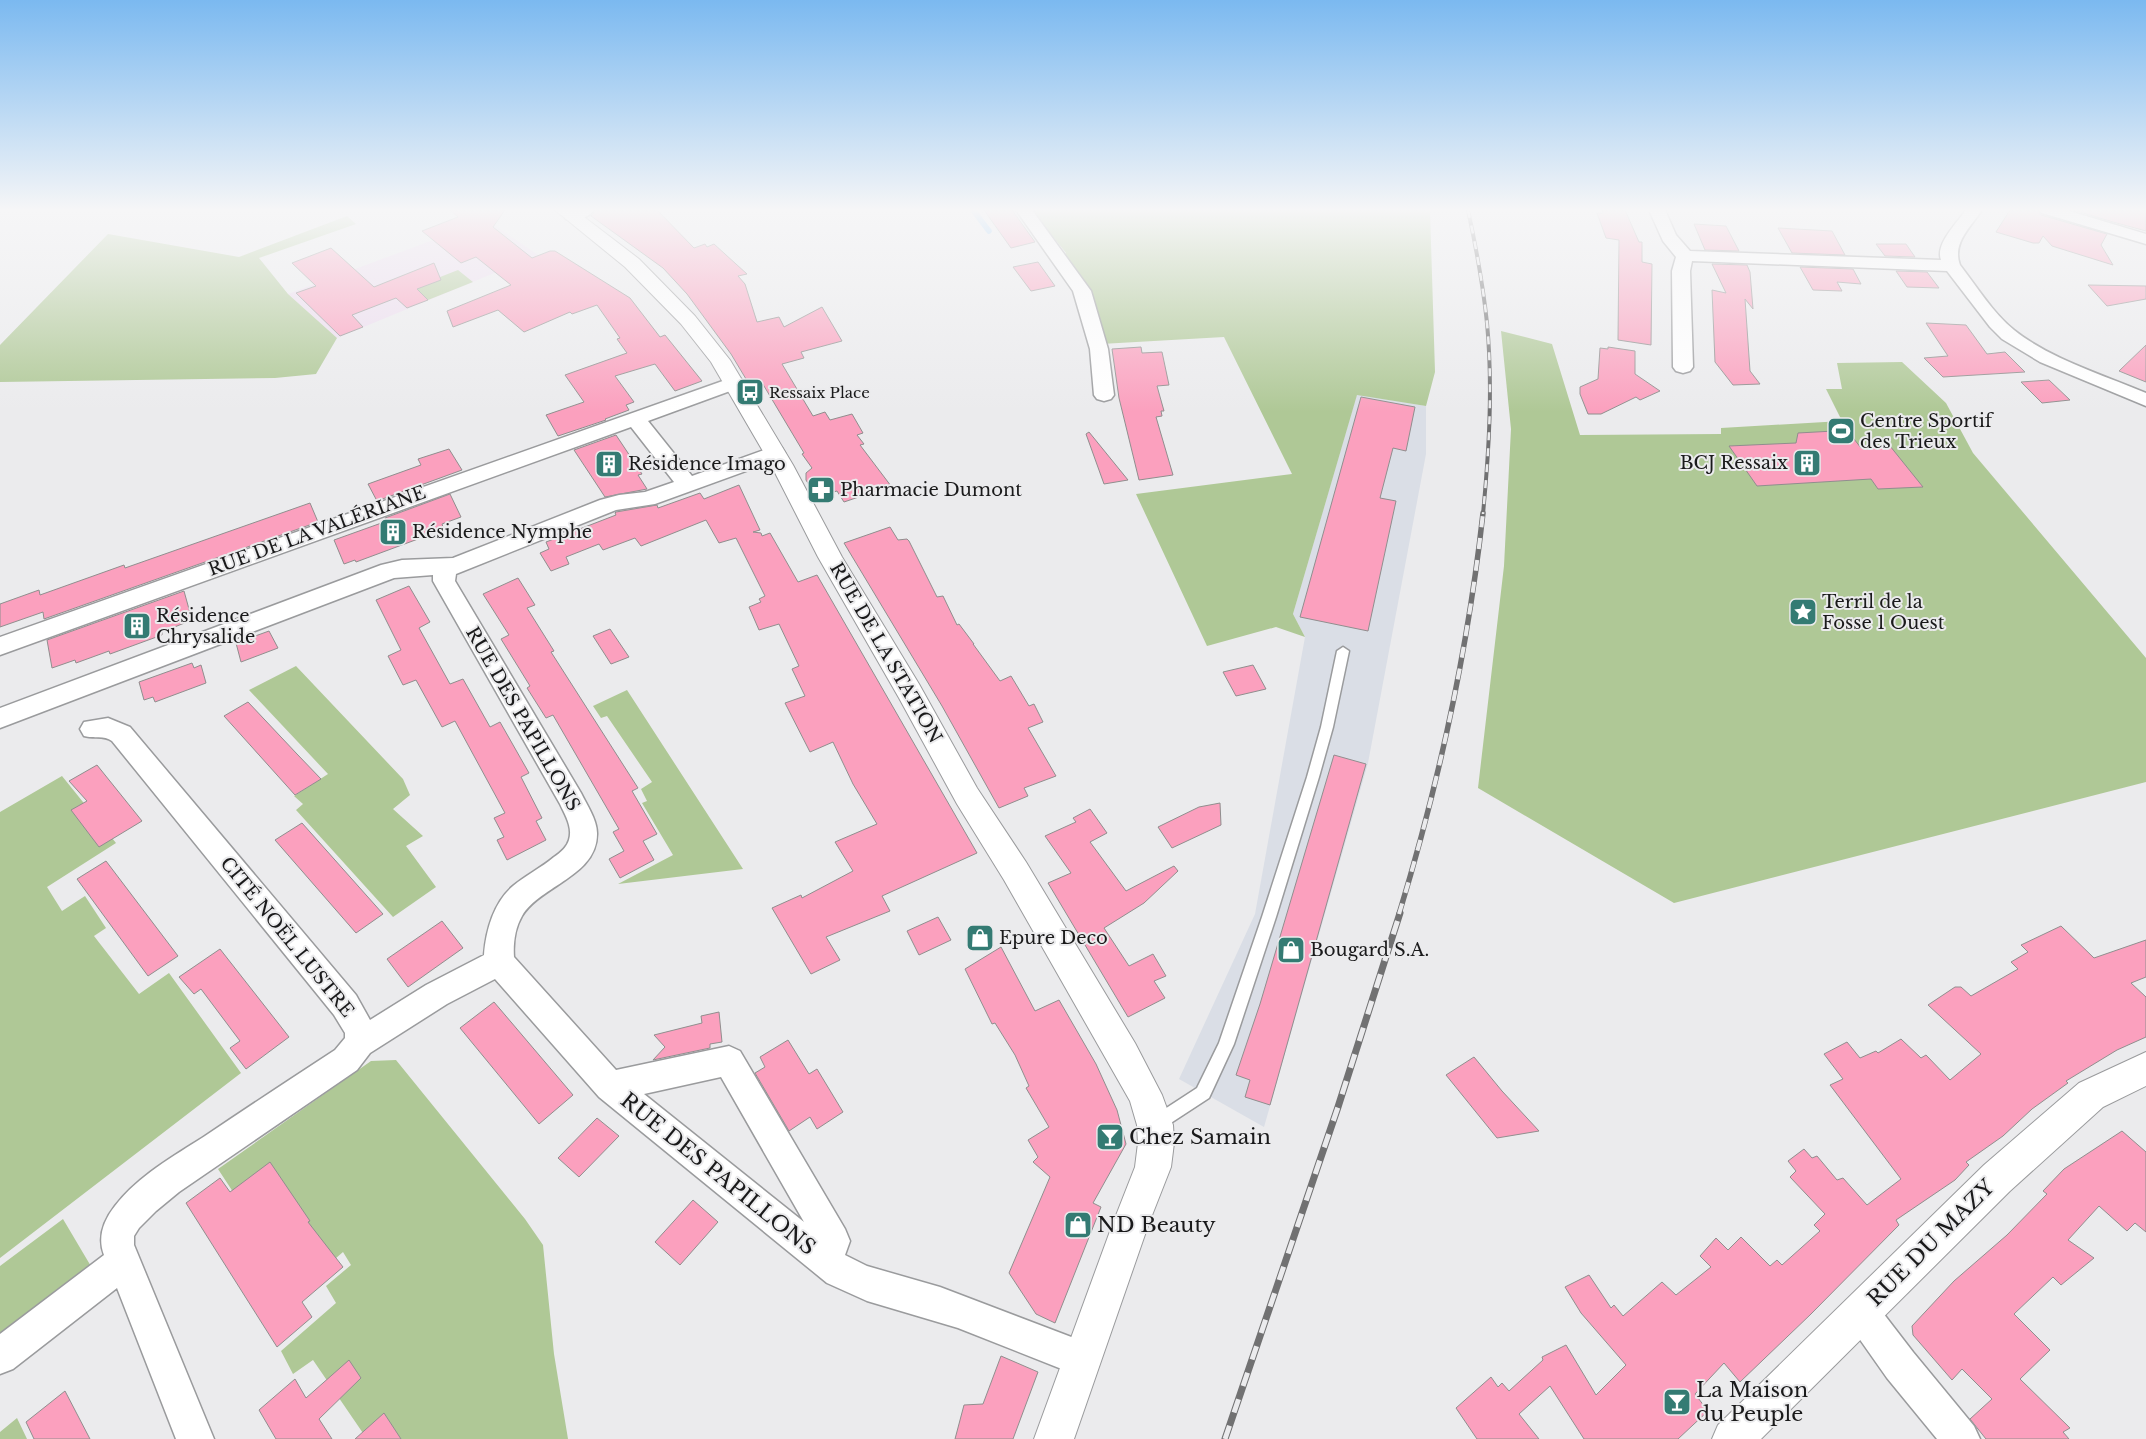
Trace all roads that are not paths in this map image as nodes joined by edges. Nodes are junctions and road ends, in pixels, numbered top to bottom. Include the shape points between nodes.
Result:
1 (647, 277) edge
2 (1072, 277) edge
3 (1681, 277) edge
4 (1961, 277) edge
5 (1683, 367) dead end
6 (734, 383) junction
7 (1104, 395) dead end
8 (2146, 400) edge
9 (635, 418) junction
10 (775, 453) junction
11 (687, 484) junction
12 (445, 568) junction
13 (0, 646) edge
14 (1343, 651) dead end
15 (0, 718) edge
16 (93, 730) dead end
17 (499, 962) junction
18 (361, 1042) junction
19 (2146, 1068) edge
20 (610, 1086) junction
21 (1155, 1125) junction
22 (124, 1261) junction
23 (826, 1262) junction
24 (1861, 1312) junction
25 (0, 1356) edge
26 (1082, 1359) junction
27 (196, 1439) edge
28 (1054, 1439) edge
29 (1732, 1439) edge
30 (1961, 1439) edge

1 - 6 street, RUE DE LA STATION via 699,333
2 - 7 street via 1082,291 1099,350
3 - 5 street
4 - 8 street via 2009,335 2047,358
6 - 9 street, RUE DE LA VALÉRIANE
6 - 10 street, RUE DE LA STATION
9 - 11 street
9 - 13 street, RUE DE LA VALÉRIANE
10 - 11 street
10 - 21 street, RUE DE LA STATION via 830,557 967,796 1123,1054 1145,1095
11 - 12 street via 647,499 608,505
12 - 15 street via 389,571
12 - 17 street, RUE DES PAPILLONS via 444,581 572,802 584,835 575,856 521,896 512,907 498,944
14 - 21 lane via 1313,778 1226,1044 1203,1093
16 - 18 street, CITÉ NOËL LUSTRE via 110,728 121,734 345,1005 359,1030
17 - 18 street via 437,994
17 - 20 street, RUE DES PAPILLONS
18 - 22 street via 346,1060 167,1180 141,1201 118,1234 117,1242
19 - 24 street, RUE DU MAZY via 2091,1095 1998,1178
20 - 23 street, RUE DES PAPILLONS
20 - 23 street, RUE DES PAPILLONS via 729,1061 833,1241
21 - 26 street, RUE DE LA STATION via 1153,1166
22 - 25 street
22 - 27 street
23 - 26 street, RUE DES PAPILLONS via 853,1279 938,1303
24 - 29 street, RUE DU MAZY
24 - 30 street
26 - 28 street, RUE DE LA STATION

